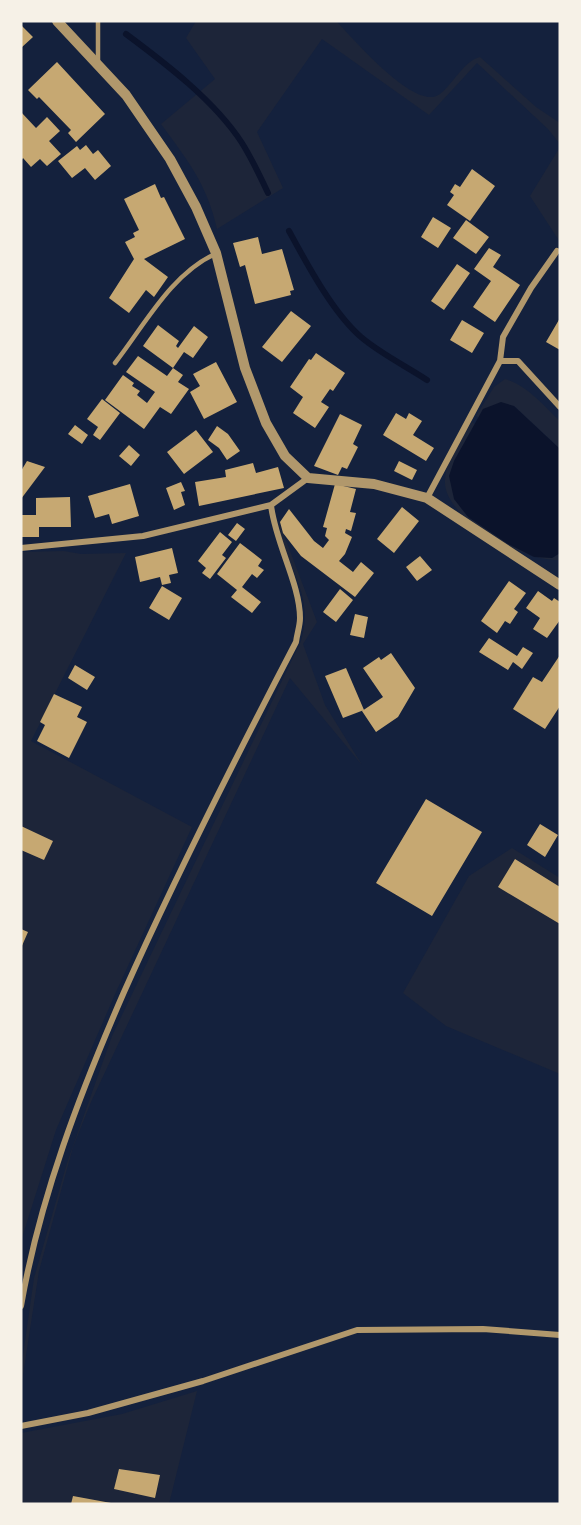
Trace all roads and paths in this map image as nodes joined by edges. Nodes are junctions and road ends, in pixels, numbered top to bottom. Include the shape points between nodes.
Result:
1 (57, 21) edge
2 (98, 21) edge
3 (98, 63) junction
4 (557, 251) dead end
5 (216, 253) junction
6 (500, 361) junction
7 (115, 363) dead end
8 (560, 407) edge
9 (308, 478) junction
10 (427, 498) junction
11 (271, 505) junction
12 (21, 548) edge
13 (560, 585) edge
14 (21, 1306) edge
15 (560, 1335) edge
16 (21, 1426) edge

1 - 3 street
2 - 3 lane
3 - 5 street via 126,95 170,159
4 - 6 street via 503,337
5 - 7 lane via 195,263
5 - 9 street via 245,368 266,423 285,456
6 - 8 street via 518,361
6 - 10 street
9 - 10 street via 374,484
9 - 11 street
10 - 13 street
11 - 12 street via 143,536
11 - 14 street via 273,524 297,600 300,618 296,642 162,907 94,1061 61,1148
15 - 16 street via 483,1329 357,1330 203,1381 111,1407

